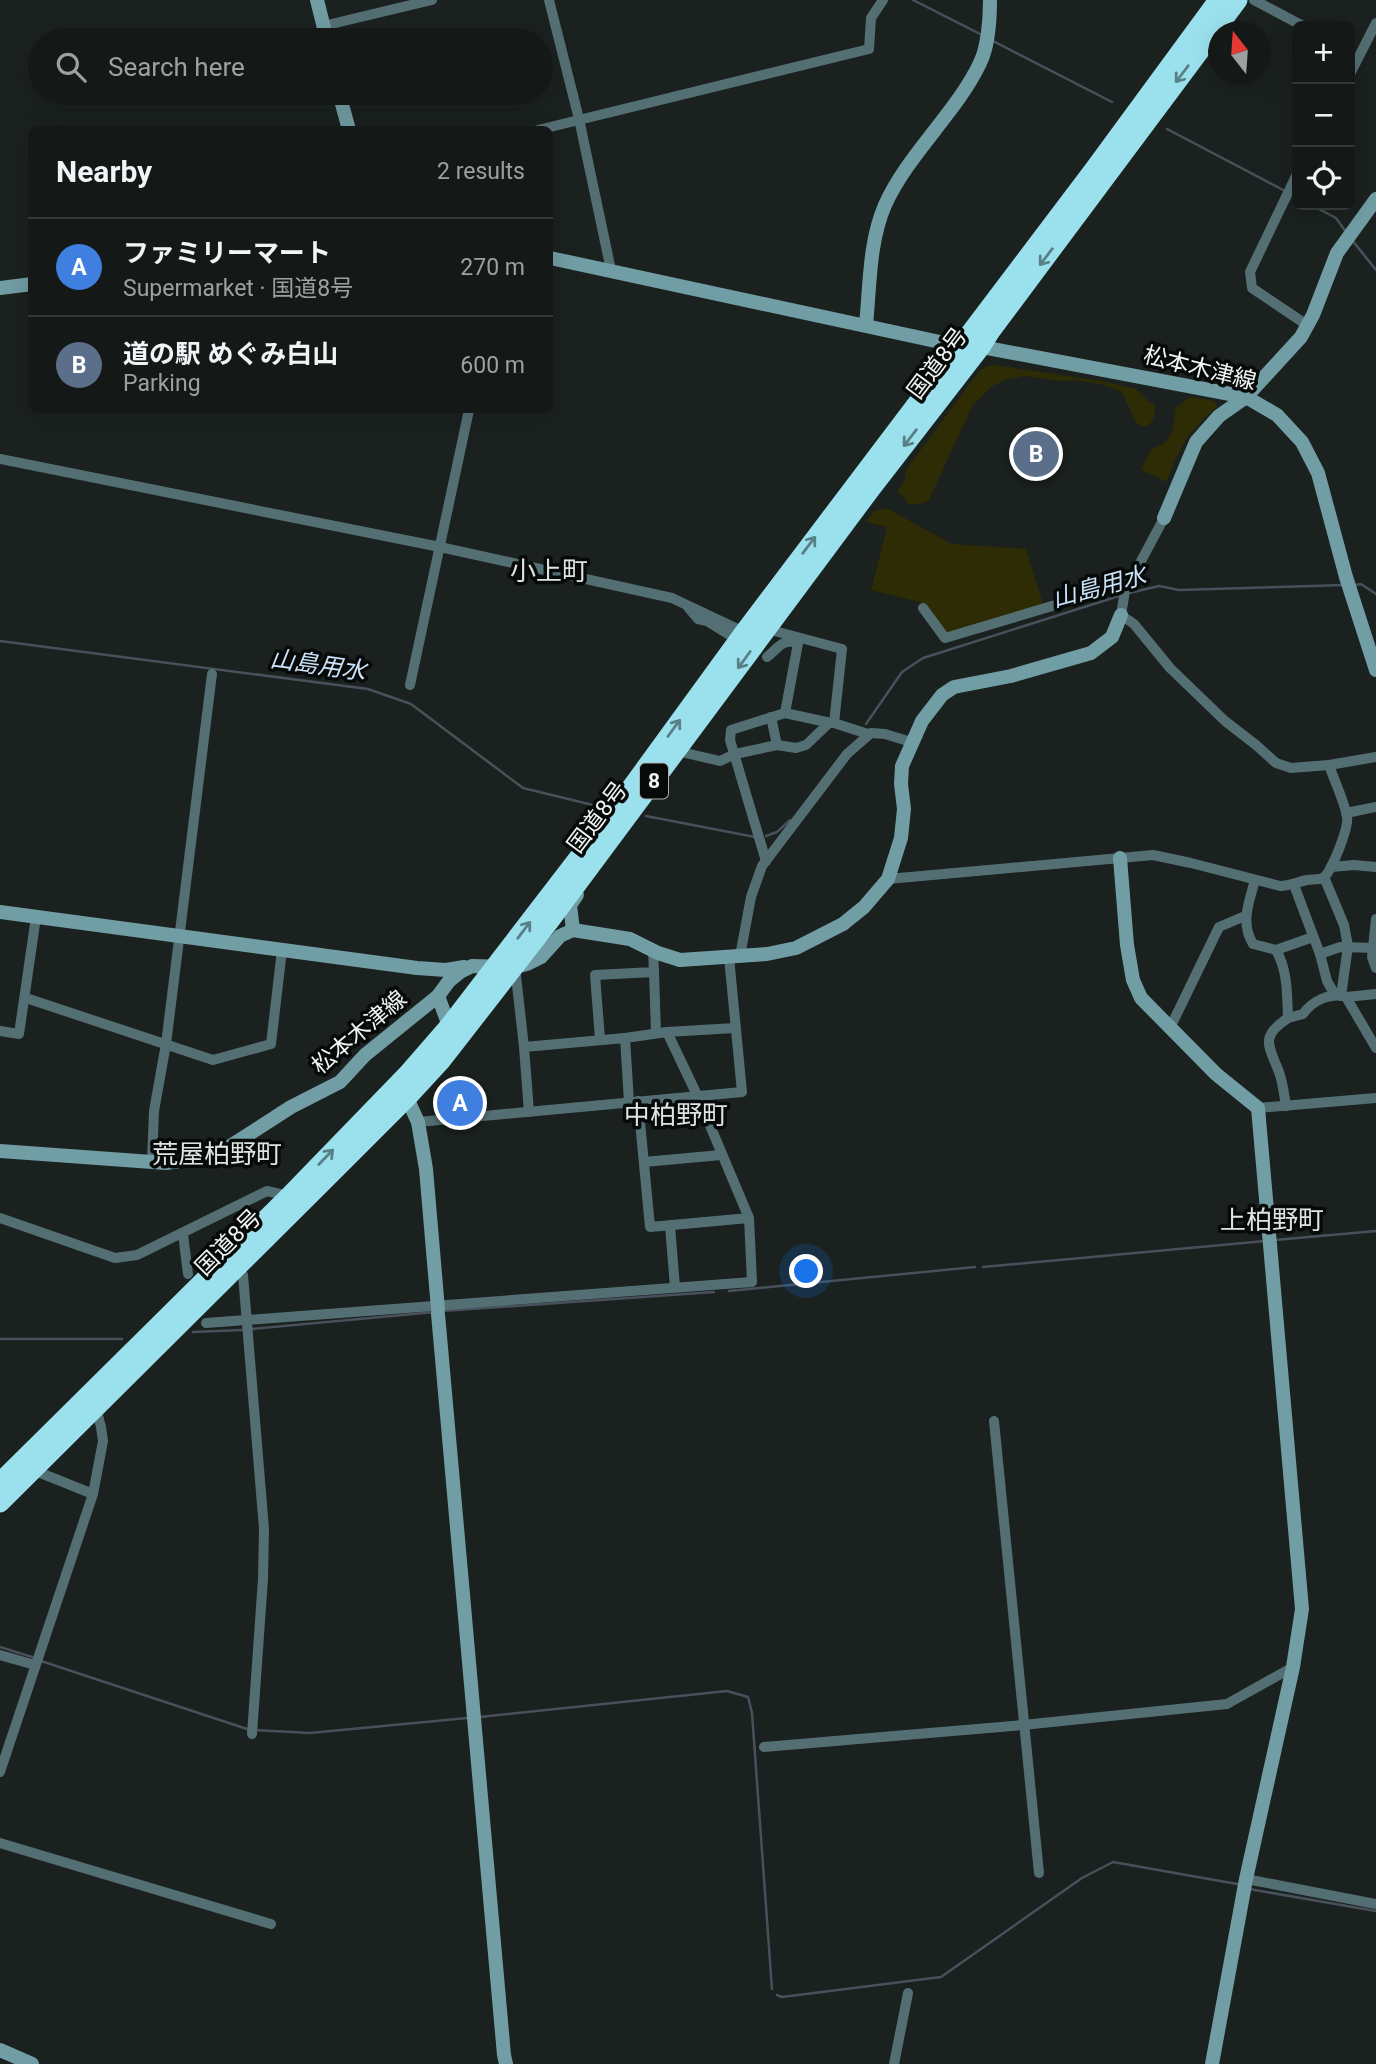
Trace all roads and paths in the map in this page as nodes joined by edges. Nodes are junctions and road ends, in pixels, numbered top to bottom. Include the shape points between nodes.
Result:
1 (317, 0) edge
2 (432, 0) edge
3 (549, 0) edge
4 (883, 0) edge
5 (990, 0) edge
6 (1218, 0) edge
7 (1238, 0) edge
8 (1254, 0) edge
9 (1294, 21) edge
10 (1376, 23) edge
11 (324, 28) edge
12 (341, 28) edge
13 (1355, 53) edge
14 (342, 105) edge
15 (579, 119) junction
16 (348, 126) edge
17 (553, 126) edge
18 (1292, 185) edge
19 (1376, 199) edge
20 (553, 259) edge
21 (611, 270) junction
22 (28, 284) edge
23 (0, 288) edge
24 (866, 325) junction
25 (1307, 326) junction
26 (961, 343) junction
27 (981, 347) junction
28 (1246, 397) junction
29 (468, 413) edge
30 (0, 458) edge
31 (1164, 519) joint
32 (440, 547) junction
33 (1132, 579) junction
34 (685, 604) junction
35 (923, 608) dead end
36 (1121, 615) junction
37 (767, 629) junction
38 (736, 633) junction
39 (798, 640) junction
40 (767, 657) dead end
41 (1376, 670) edge
42 (212, 674) dead end
43 (410, 685) dead end
44 (785, 713) junction
45 (771, 717) junction
46 (833, 723) junction
47 (868, 734) junction
48 (911, 742) junction
49 (777, 745) junction
50 (677, 751) junction
51 (734, 754) junction
52 (1376, 757) edge
53 (1329, 765) junction
54 (1376, 807) edge
55 (1346, 813) junction
56 (617, 831) junction
57 (1121, 858) junction
58 (766, 861) junction
59 (1331, 867) junction
60 (1376, 867) edge
61 (1324, 877) junction
62 (888, 880) junction
63 (1255, 880) junction
64 (1294, 885) junction
65 (0, 912) edge
66 (1245, 916) junction
67 (37, 917) junction
68 (1376, 919) edge
69 (573, 930) junction
70 (178, 936) junction
71 (1313, 937) junction
72 (1348, 946) junction
73 (1375, 948) edge
74 (282, 950) junction
75 (653, 950) junction
76 (1276, 950) junction
77 (1320, 954) junction
78 (735, 957) junction
79 (472, 966) junction
80 (506, 966) junction
81 (1376, 968) edge
82 (654, 972) junction
83 (1376, 994) edge
84 (438, 996) junction
85 (1341, 996) junction
86 (26, 998) junction
87 (1288, 1018) junction
88 (449, 1026) junction
89 (735, 1028) junction
90 (1170, 1028) junction
91 (0, 1031) edge
92 (662, 1033) junction
93 (625, 1038) junction
94 (600, 1039) junction
95 (166, 1044) junction
96 (524, 1047) junction
97 (1376, 1048) edge
98 (698, 1097) junction
99 (407, 1098) junction
100 (1376, 1098) edge
101 (634, 1102) junction
102 (1286, 1106) junction
103 (1258, 1108) junction
104 (529, 1112) junction
105 (418, 1122) junction
106 (0, 1151) edge
107 (721, 1155) junction
108 (152, 1161) junction
109 (644, 1161) junction
110 (289, 1196) junction
111 (0, 1218) edge
112 (749, 1218) junction
113 (670, 1226) junction
114 (183, 1234) junction
115 (236, 1268) junction
116 (188, 1274) dead end
117 (675, 1287) junction
118 (438, 1310) junction
119 (246, 1321) junction
120 (206, 1323) dead end
121 (96, 1408) junction
122 (994, 1422) dead end
123 (33, 1470) junction
124 (0, 1482) edge
125 (93, 1494) junction
126 (0, 1503) edge
127 (0, 1655) edge
128 (36, 1661) junction
129 (1293, 1667) junction
130 (1023, 1725) junction
131 (252, 1729) dead end
132 (764, 1747) dead end
133 (0, 1772) edge
134 (0, 1843) edge
135 (1039, 1873) dead end
136 (1246, 1879) junction
137 (1376, 1904) edge
138 (271, 1924) dead end
139 (908, 1993) dead end
140 (0, 2050) edge
141 (32, 2064) edge
142 (506, 2064) edge
143 (894, 2064) edge
144 (1212, 2064) edge

1 - 11 street
2 - 12 street
3 - 15 street
4 - 15 street via 871,19 869,50
5 - 24 street via 981,61 903,174 875,230
6 - 26 highway, 国道8号 / 8
7 -> 27 highway, 国道8号 / 8
8 - 9 street
10 - 13 street
14 - 16 street
15 - 17 street
15 - 21 street
18 - 25 street via 1250,272 1252,288
19 - 25 street via 1336,253
20 - 21 street, 松本木津線
21 - 24 street, 松本木津線
22 - 23 street
24 - 26 street, 松本木津線
25 - 28 street
26 - 27 street, 松本木津線
38 -> 26 highway, 国道8号 / 8
27 - 28 street, 松本木津線
27 -> 37 highway, 国道8号 / 8
28 - 31 street via 1219,416 1196,443
28 - 41 street, 松本木津線 via 1277,415 1302,442 1318,473
29 - 32 street
30 - 32 street
31 - 33 street
32 - 34 street
32 - 43 street
33 - 35 street via 945,638
33 - 36 street
34 - 38 street
34 - 38 street via 698,619
36 - 48 street via 1112,636 1091,653 954,687 922,720
36 - 53 street via 1225,721 1276,763 1286,768
37 - 39 street
37 -> 50 highway, 国道8号 / 8
80 -> 38 highway, 国道8号 / 8
39 - 40 street via 781,644
39 - 44 street
39 - 46 street via 842,649
42 - 70 street
44 - 45 street
44 - 46 street
45 - 49 street
45 - 51 street via 731,730
46 - 47 street
46 - 49 street via 806,745
47 - 48 street
47 - 58 street
48 - 62 street via 902,766 901,838
49 - 51 street
50 - 51 street via 720,761
50 - 56 highway, 国道8号 / 8
51 - 58 street
52 - 53 street
53 - 55 street
54 - 55 street
55 - 59 street via 1346,828
56 - 69 street via 608,853 570,905
56 - 80 highway, 国道8号 / 8
57 - 62 street
57 - 63 street via 1153,855
57 - 90 street via 1133,980 1141,998
58 - 78 street
59 - 60 street
59 - 61 street
61 - 64 street
61 - 72 street
62 - 78 street via 864,907 820,936 796,948
63 - 64 street via 1280,887
63 - 66 street
64 - 71 street
65 - 67 street
66 - 76 street via 1253,944
66 - 90 street via 1219,927
67 - 70 street
67 - 86 street
68 - 73 street
69 - 75 street via 630,939
69 - 80 street via 560,936 541,957
70 - 74 street
70 - 95 street
71 - 76 street
71 - 77 street
72 - 73 street
72 - 77 street
72 - 85 street
73 - 81 street
74 - 79 street via 446,970
74 - 95 street via 271,1044 213,1060
75 - 78 street via 680,960
75 - 82 street
76 - 87 street via 1287,980
77 - 85 street via 1327,981
78 - 89 street
79 - 80 street
79 - 84 street, 松本木津線 via 449,981
80 - 88 highway, 国道8号 / 8
80 - 96 street
80 - 99 highway, 国道8号 / 8 via 442,1060
82 - 92 street
82 - 94 street via 595,975
83 - 85 street
84 - 88 street
84 - 108 street, 松本木津線 via 365,1055 340,1082 229,1147 194,1159
85 - 87 street via 1323,998 1303,1014
85 - 97 street
86 - 91 street via 19,1034
86 - 95 street
87 - 102 street via 1269,1038
110 -> 88 highway, 国道8号 / 8
89 - 92 street
89 - 98 street via 742,1092
90 - 103 street
92 - 93 street
92 - 98 street
93 - 94 street
93 - 101 street
94 - 96 street
95 - 108 street via 153,1120
96 - 104 street
98 - 101 street
98 - 107 street
99 - 105 street
99 - 115 highway, 国道8号 / 8
100 - 102 street
101 - 104 street
101 - 109 street
102 - 103 street
103 - 129 street via 1302,1609
104 - 105 street
105 - 118 street
106 - 108 street, 松本木津線
107 - 109 street
107 - 112 street
109 - 113 street via 650,1227
110 - 114 street via 267,1191
110 - 124 highway, 国道8号 / 8
111 - 114 street via 115,1258 137,1255
112 - 113 street
112 - 117 street via 752,1282
113 - 117 street
114 - 116 street
115 - 119 street via 243,1275
115 - 121 highway, 国道8号 / 8
117 - 118 street
118 - 119 street
118 - 142 street
119 - 120 street
119 - 131 street via 264,1529
121 - 123 highway, 国道8号 / 8
121 - 125 street via 103,1441
122 - 130 street
123 - 125 street
123 - 126 highway, 国道8号 / 8
125 - 128 street
127 - 128 street
128 - 133 street
129 - 130 street via 1227,1704
129 - 136 street
130 - 132 street
130 - 135 street
134 - 138 street
136 - 137 street
136 - 144 street
139 - 143 street
140 - 141 street

